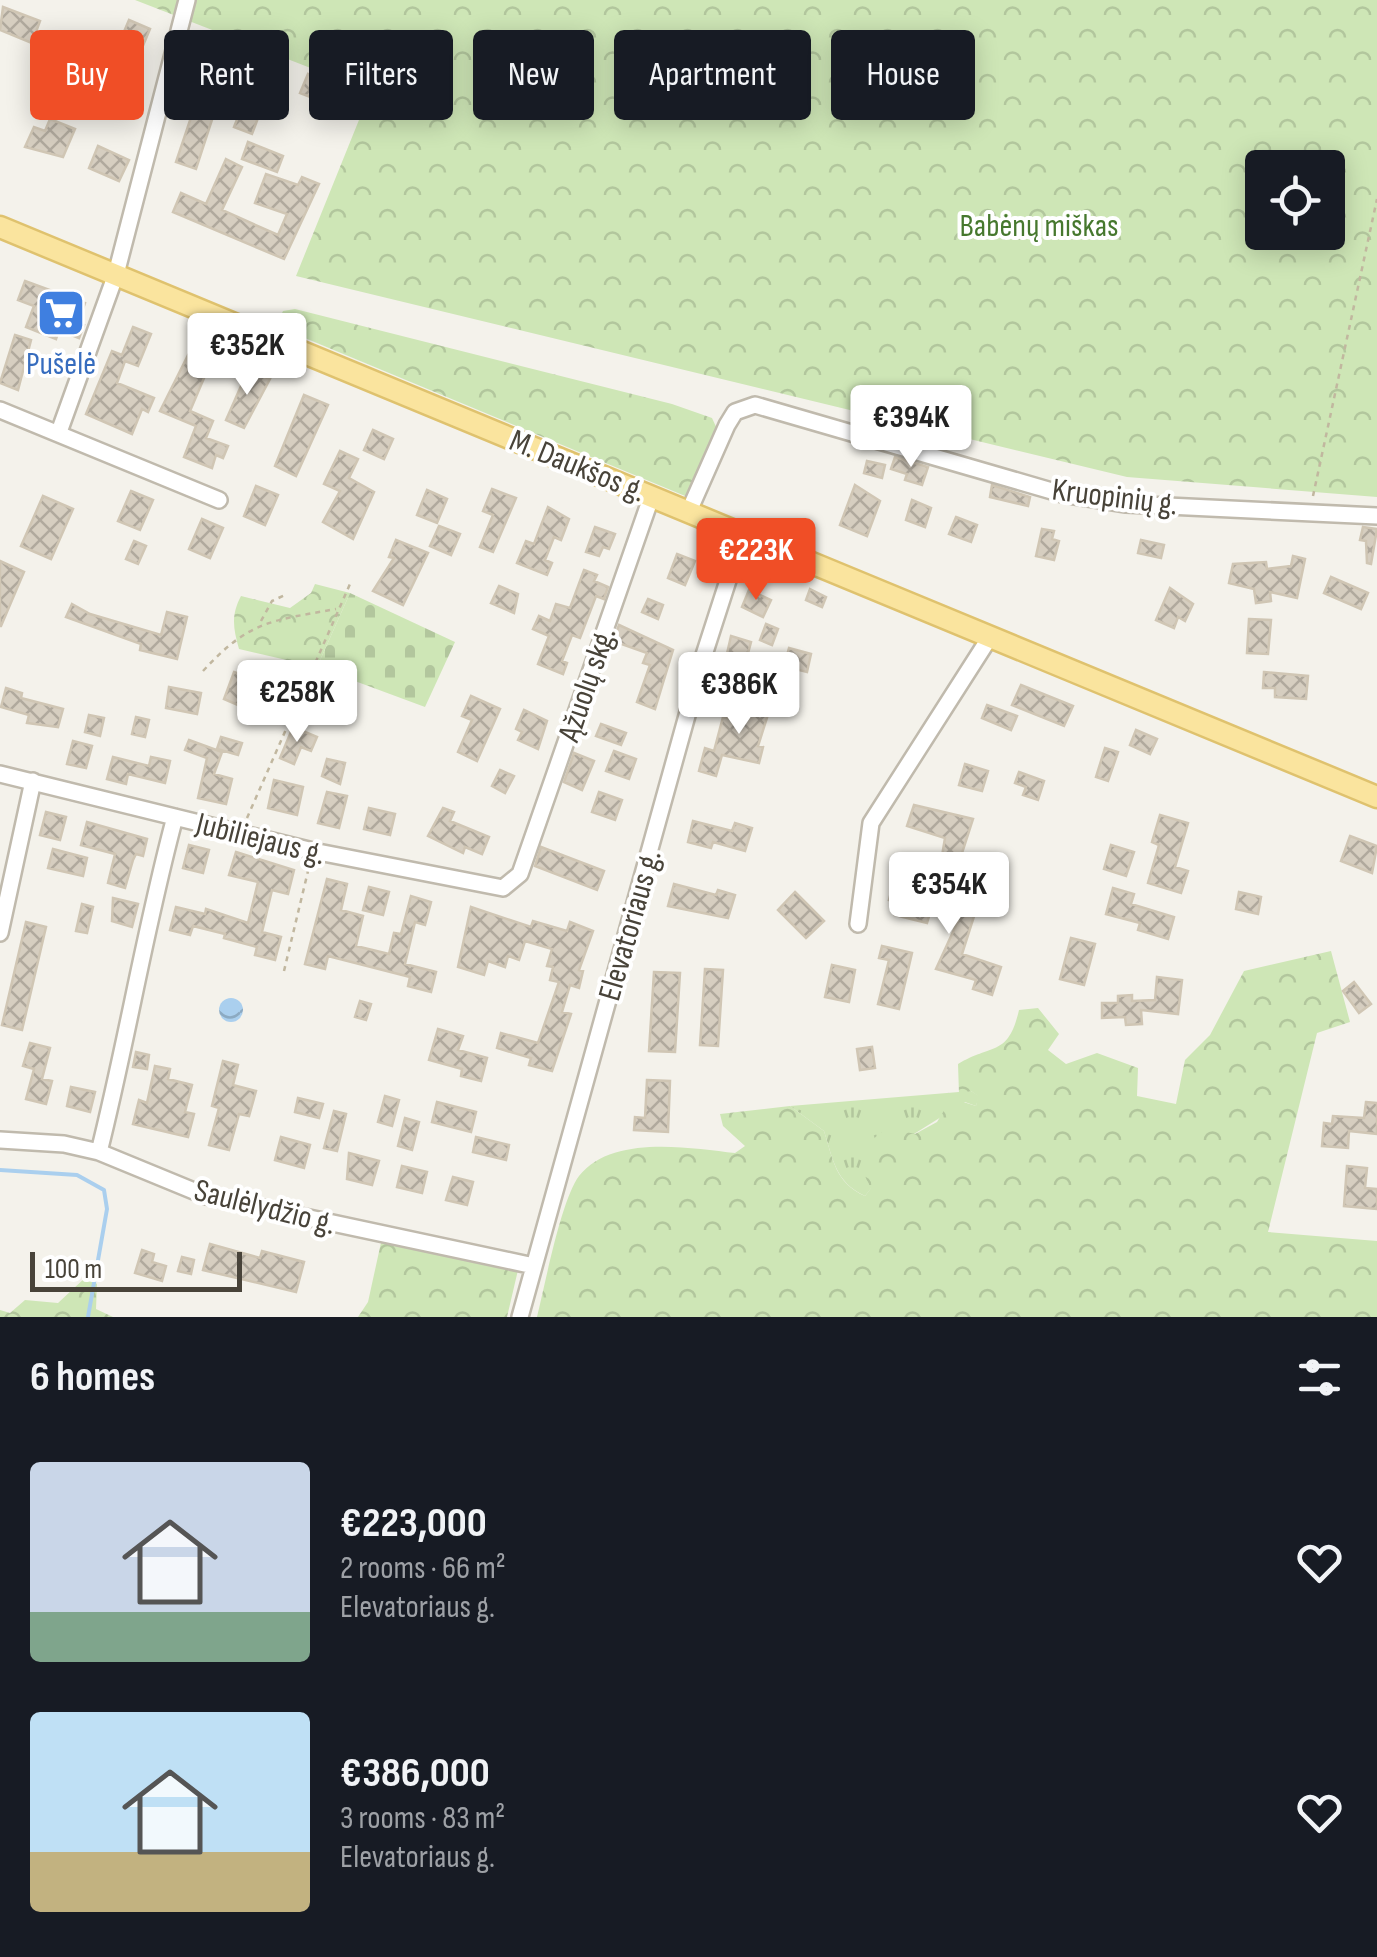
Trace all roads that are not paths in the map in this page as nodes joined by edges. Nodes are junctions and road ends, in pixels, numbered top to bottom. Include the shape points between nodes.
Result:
1 (187, 0) edge
2 (0, 227) edge
3 (116, 274) junction
4 (0, 410) edge
5 (59, 432) junction
6 (652, 495) junction
7 (219, 500) dead end
8 (690, 512) junction
9 (1377, 516) edge
10 (743, 534) junction
11 (990, 637) junction
12 (0, 774) edge
13 (33, 781) junction
14 (1377, 797) edge
15 (176, 817) junction
16 (520, 874) joint
17 (858, 924) dead end
18 (0, 934) edge
19 (0, 1140) edge
20 (99, 1152) junction
21 (534, 1266) junction
22 (520, 1317) edge

1 - 3 street
2 - 3 main road, M. Daukšos g.
3 - 5 street
3 - 6 main road, M. Daukšos g.
4 - 5 street
5 - 7 street
6 - 8 main road, M. Daukšos g.
6 - 16 street, Ąžuolų skg.
8 - 9 street, Kruopinių g. via 734,412 755,405 1062,494 1126,504
8 - 10 main road, M. Daukšos g.
10 - 11 main road, M. Daukšos g.
10 - 21 street, Elevatoriaus g.
11 - 14 main road, M. Daukšos g.
11 - 17 street via 871,823
12 - 13 street, Jubiliejaus g.
13 - 15 street, Jubiliejaus g.
13 - 18 street
15 - 16 street, Jubiliejaus g. via 478,886 503,888
15 - 20 street via 151,902
19 - 20 street, Saulėlydžio g.
20 - 21 street, Saulėlydžio g. via 206,1196
21 - 22 street, Elevatoriaus g.

